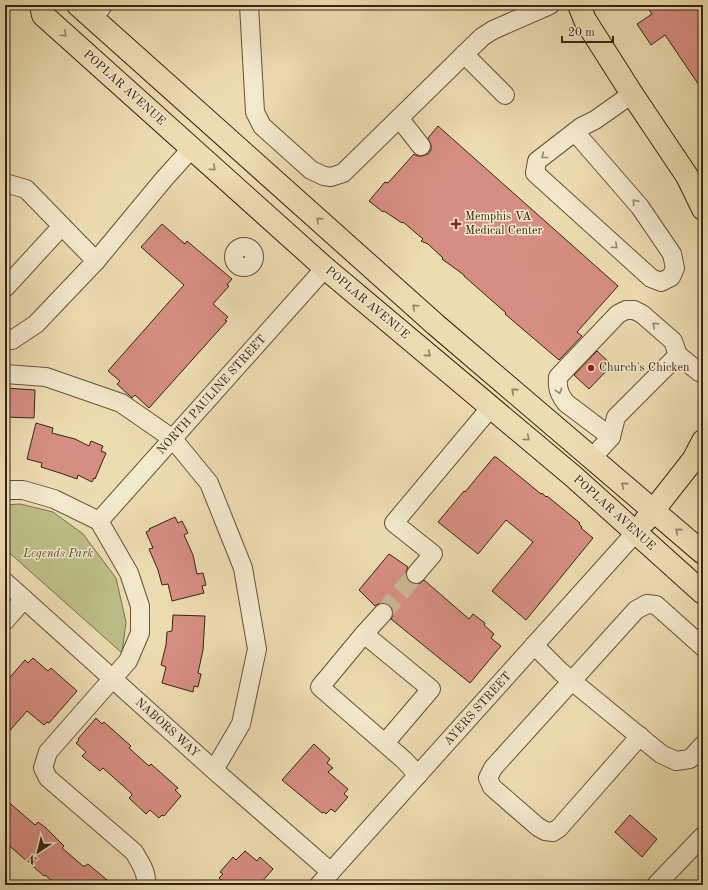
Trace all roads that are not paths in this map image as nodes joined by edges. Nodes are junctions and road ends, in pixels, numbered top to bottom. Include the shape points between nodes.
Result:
1 (41, 5) edge
2 (250, 5) edge
3 (550, 5) edge
4 (579, 5) edge
5 (91, 10) edge
6 (464, 54) junction
7 (505, 95) dead end
8 (634, 99) junction
9 (399, 118) junction
10 (579, 136) junction
11 (421, 146) dead end
12 (191, 149) junction
13 (5, 183) edge
14 (703, 209) edge
15 (62, 226) junction
16 (96, 261) junction
17 (325, 268) junction
18 (5, 288) edge
19 (5, 340) edge
20 (678, 355) junction
21 (5, 374) edge
22 (703, 374) edge
23 (491, 407) junction
24 (611, 437) junction
25 (173, 440) junction
26 (703, 441) edge
27 (592, 458) junction
28 (5, 490) edge
29 (654, 510) junction
30 (99, 521) junction
31 (636, 532) junction
32 (703, 553) edge
33 (416, 574) tunnel mouth
34 (5, 582) edge
35 (703, 593) edge
36 (24, 599) junction
37 (383, 613) tunnel mouth
38 (5, 621) edge
39 (364, 634) junction
40 (534, 645) junction
41 (703, 647) edge
42 (112, 678) junction
43 (572, 681) junction
44 (640, 736) junction
45 (385, 743) junction
46 (703, 745) edge
47 (214, 770) junction
48 (418, 775) junction
49 (703, 836) edge
50 (325, 879) edge
51 (145, 885) edge
52 (656, 885) edge

1 -> 12 main road, POPLAR AVENUE via 43,15
2 - 9 street via 255,112 262,126 311,170 331,177 343,173
3 - 6 street via 493,30
4 - 8 main road via 585,20
27 -> 5 main road via 436,324
6 - 7 street
6 - 9 street
8 - 10 street via 595,120
8 - 14 main road via 686,176
9 - 11 street
10 -> 10 street via 537,161 535,173 651,278 661,282 671,277 675,268 672,254 640,207
12 - 16 street
12 -> 17 main road, POPLAR AVENUE
13 - 15 street via 26,189
15 - 16 street
15 - 18 street
16 - 19 street via 36,324 12,340
17 -> 23 main road, POPLAR AVENUE
17 - 25 street, NORTH PAULINE STREET
20 - 22 street
20 - 24 street via 616,417
20 -> 24 street via 673,341 642,314 626,310 618,314 558,377 557,387 566,403
21 - 25 street via 46,377 121,403
23 -> 31 main road, POPLAR AVENUE
23 - 33 street via 394,523 433,554
24 - 27 street
25 - 30 street, NORTH PAULINE STREET
25 - 47 street via 209,483 243,568 257,649 241,724
26 - 29 main road via 693,460
29 -> 27 main road
28 - 30 street via 23,490 54,498
29 - 31 main road
32 -> 29 main road
30 - 42 street via 129,573 140,606 140,633 128,661
31 - 35 main road, POPLAR AVENUE
31 - 40 street, AYERS STREET
34 - 36 street, NABORS WAY
36 - 38 street
36 - 42 street, NABORS WAY
37 - 39 street
39 - 45 street via 320,687
39 - 45 street via 431,689
40 - 43 street
40 - 48 street, AYERS STREET
41 - 43 street via 656,605 647,604 636,610
42 - 47 street, NABORS WAY
42 - 51 street via 48,752 43,768 48,778 134,852 143,867
43 - 44 street
43 - 44 street via 493,768 488,778 492,788 538,827 553,832 560,828
44 - 46 street via 661,754 676,761 690,759
45 - 48 street
47 - 50 street, NABORS WAY
48 - 50 street, AYERS STREET
49 - 52 street

